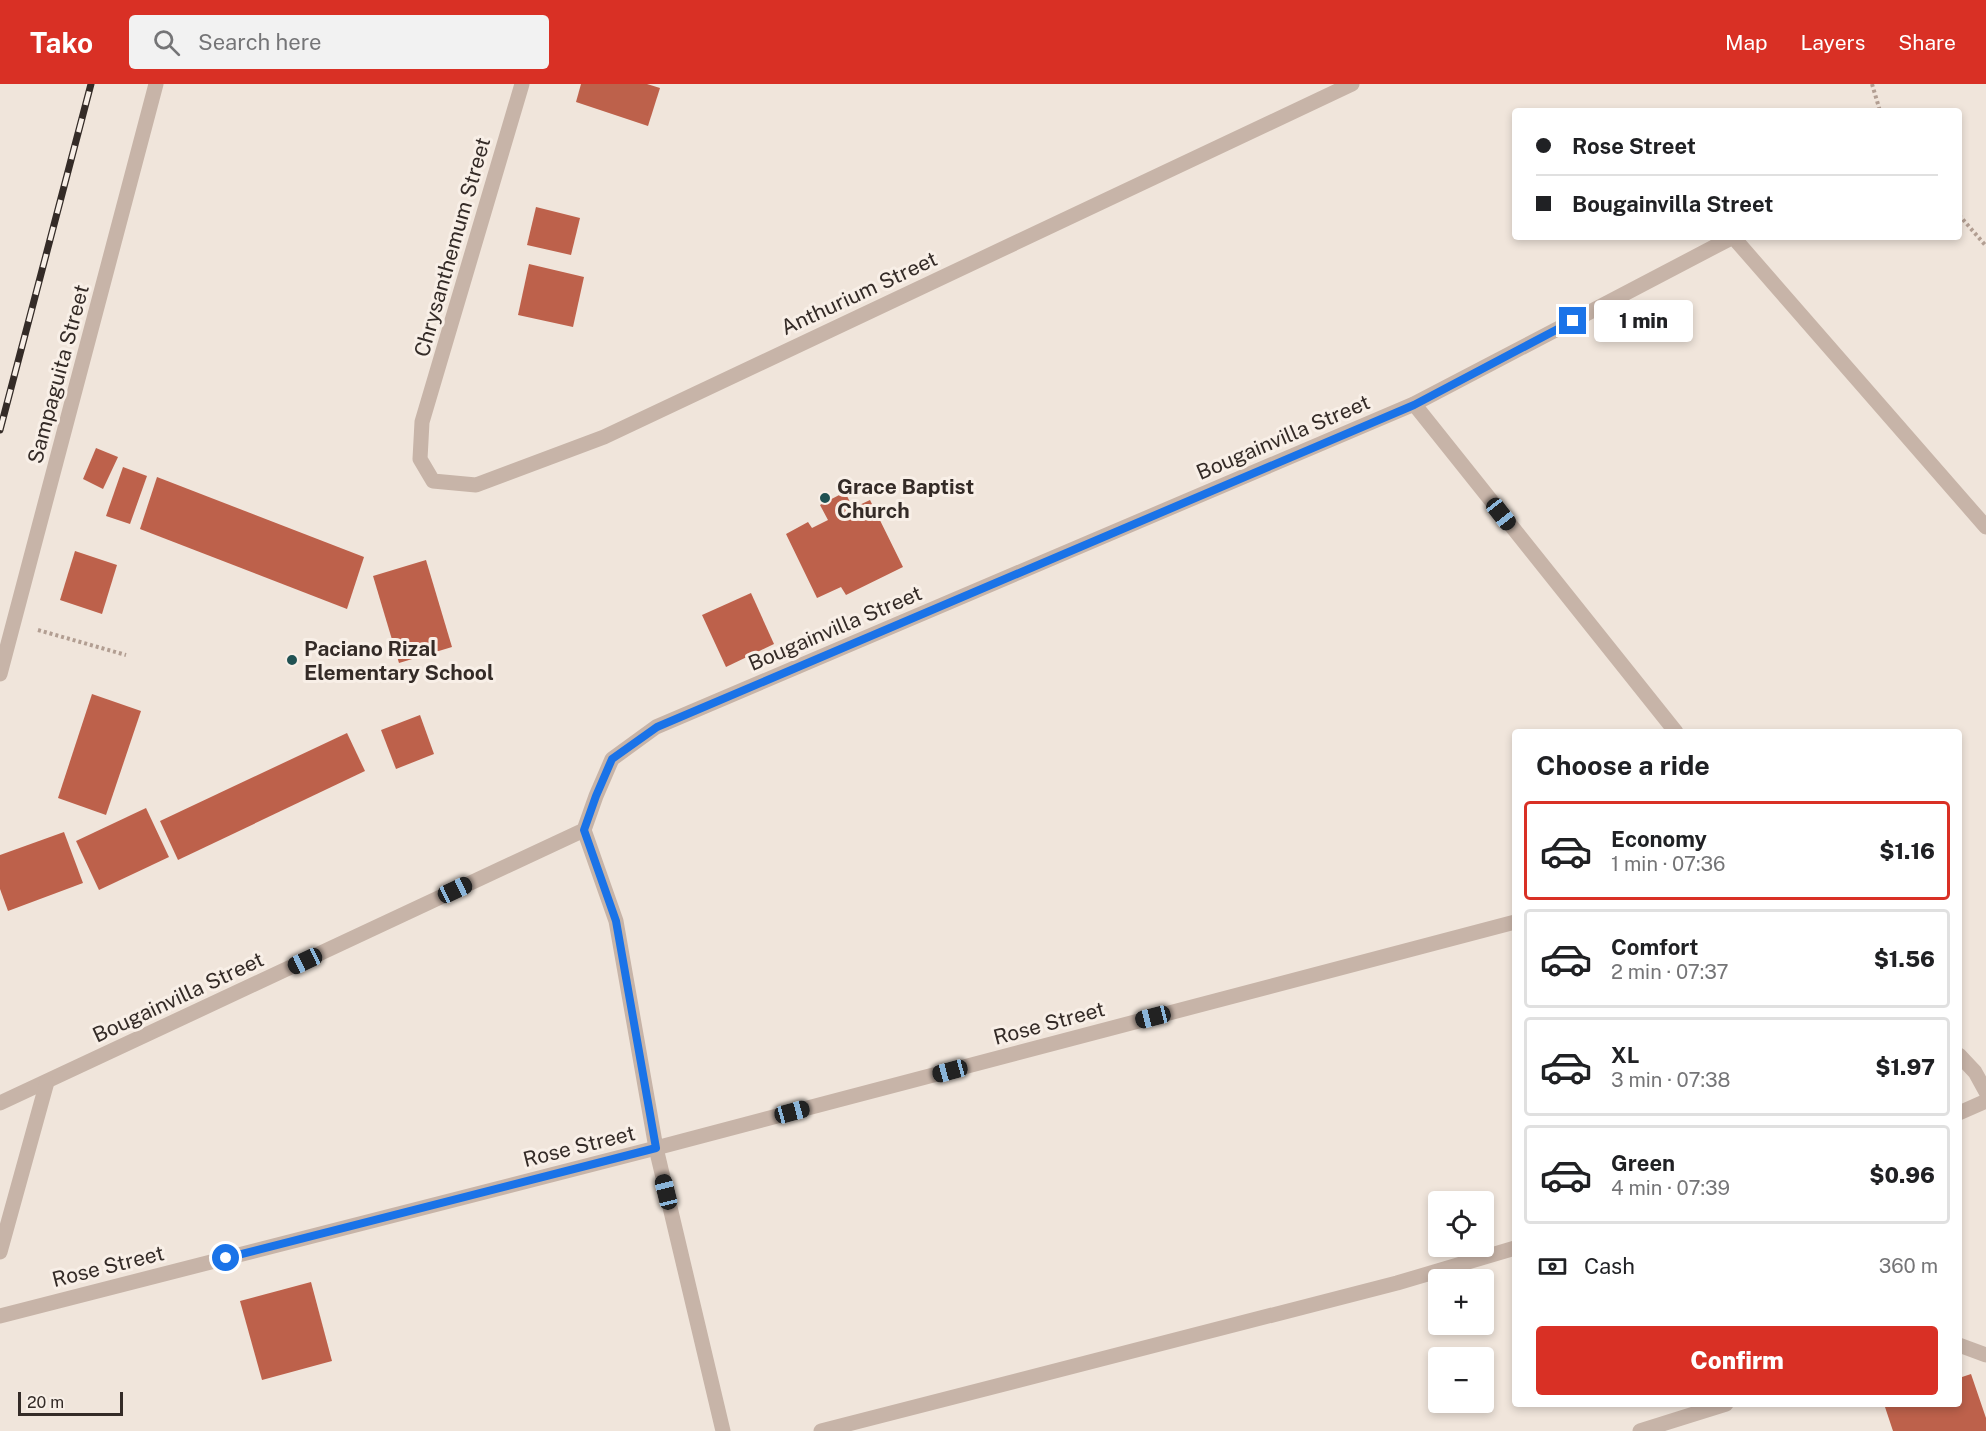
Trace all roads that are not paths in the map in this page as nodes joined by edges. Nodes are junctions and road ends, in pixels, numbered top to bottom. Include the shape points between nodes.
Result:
1 (156, 84) edge
2 (522, 84) edge
3 (1352, 84) edge
4 (1727, 240) edge
5 (1736, 240) edge
6 (1414, 405) junction
7 (422, 422) joint
8 (1986, 527) edge
9 (0, 674) edge
10 (1674, 729) edge
11 (584, 830) junction
12 (1512, 923) edge
13 (1962, 1058) edge
14 (47, 1082) junction
15 (1986, 1092) edge
16 (1986, 1101) edge
17 (0, 1103) edge
18 (1962, 1112) edge
19 (656, 1148) junction
20 (1512, 1249) edge
21 (0, 1252) edge
22 (0, 1316) edge
23 (1962, 1346) edge
24 (1986, 1356) edge
25 (1716, 1407) edge
26 (723, 1431) edge
27 (821, 1431) edge
28 (1640, 1431) edge

1 - 9 street, Sampaguita Street
2 - 7 street, Chrysanthemum Street
3 - 7 street, Anthurium Street via 604,437 476,485 433,481 420,459
4 - 6 street, Bougainvilla Street
5 - 8 street
6 - 10 street
6 - 11 street, Bougainvilla Street via 657,727 612,759
11 - 14 street, Bougainvilla Street
11 - 19 street via 616,921
12 - 19 street, Rose Street
13 - 15 street
14 - 17 street, Bougainvilla Street
14 - 21 street
16 - 18 street
19 - 22 street, Rose Street
19 - 26 street
20 - 27 street via 1397,1283
23 - 24 street
25 - 28 street

